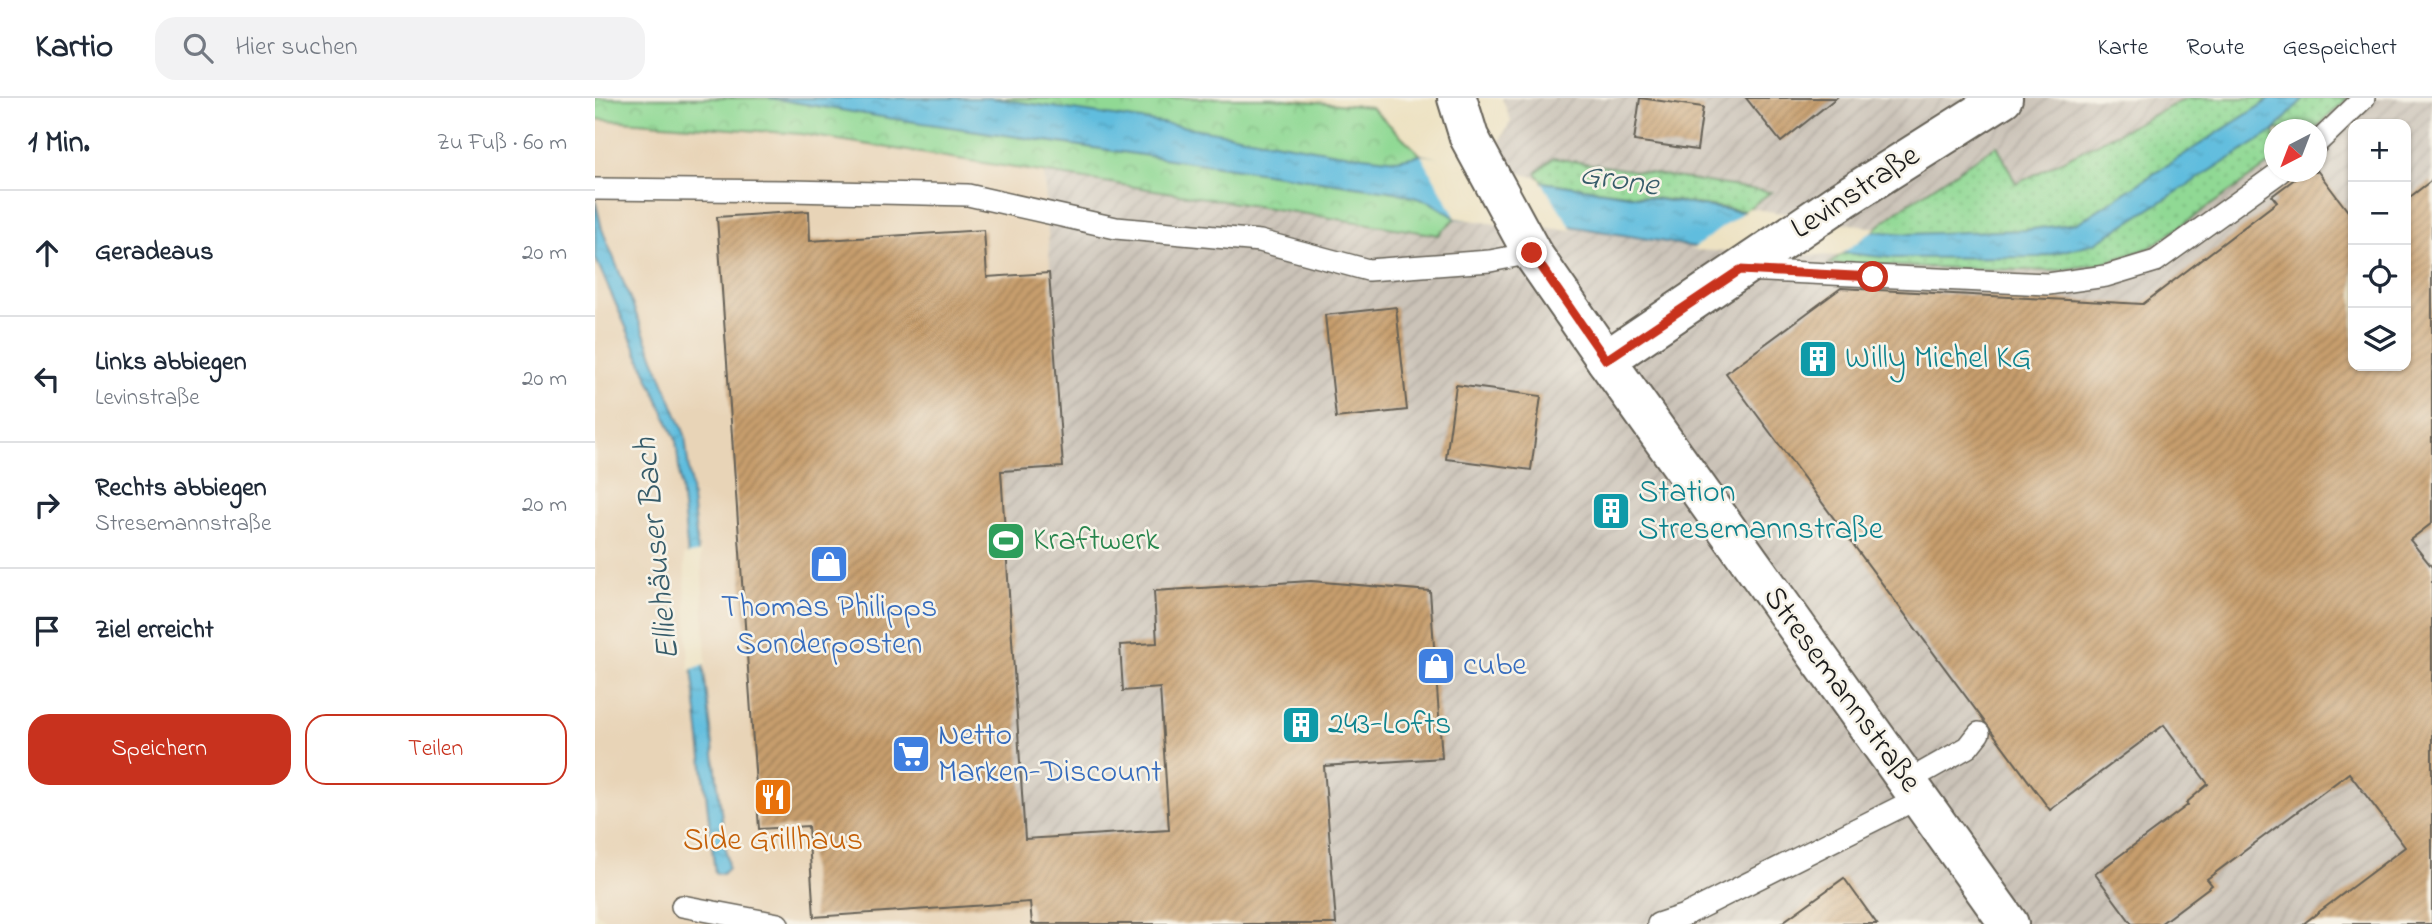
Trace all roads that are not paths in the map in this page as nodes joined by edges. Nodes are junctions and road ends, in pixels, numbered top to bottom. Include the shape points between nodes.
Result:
1 (1457, 98) edge
2 (2003, 98) edge
3 (2364, 98) edge
4 (2327, 133) edge
5 (2266, 182) edge
6 (604, 189) edge
7 (1525, 240) junction
8 (1748, 264) junction
9 (1606, 360) junction
10 (1979, 733) dead end
11 (1912, 790) junction
12 (682, 906) dead end
13 (778, 924) edge
14 (1658, 924) edge
15 (2009, 924) edge

1 - 7 street, Stresemannstraße via 1469,137
2 - 8 street, Levinstraße
3 - 4 lane
5 - 8 lane via 2156,261 2106,276 2048,284
6 - 7 lane via 968,195 1116,228 1260,241 1369,270 1490,261
7 - 9 street, Stresemannstraße
8 - 9 street, Levinstraße
9 - 11 street, Stresemannstraße
10 - 11 lane via 1968,747
11 - 14 lane via 1685,915
11 - 15 street, Stresemannstraße
12 - 13 lane

